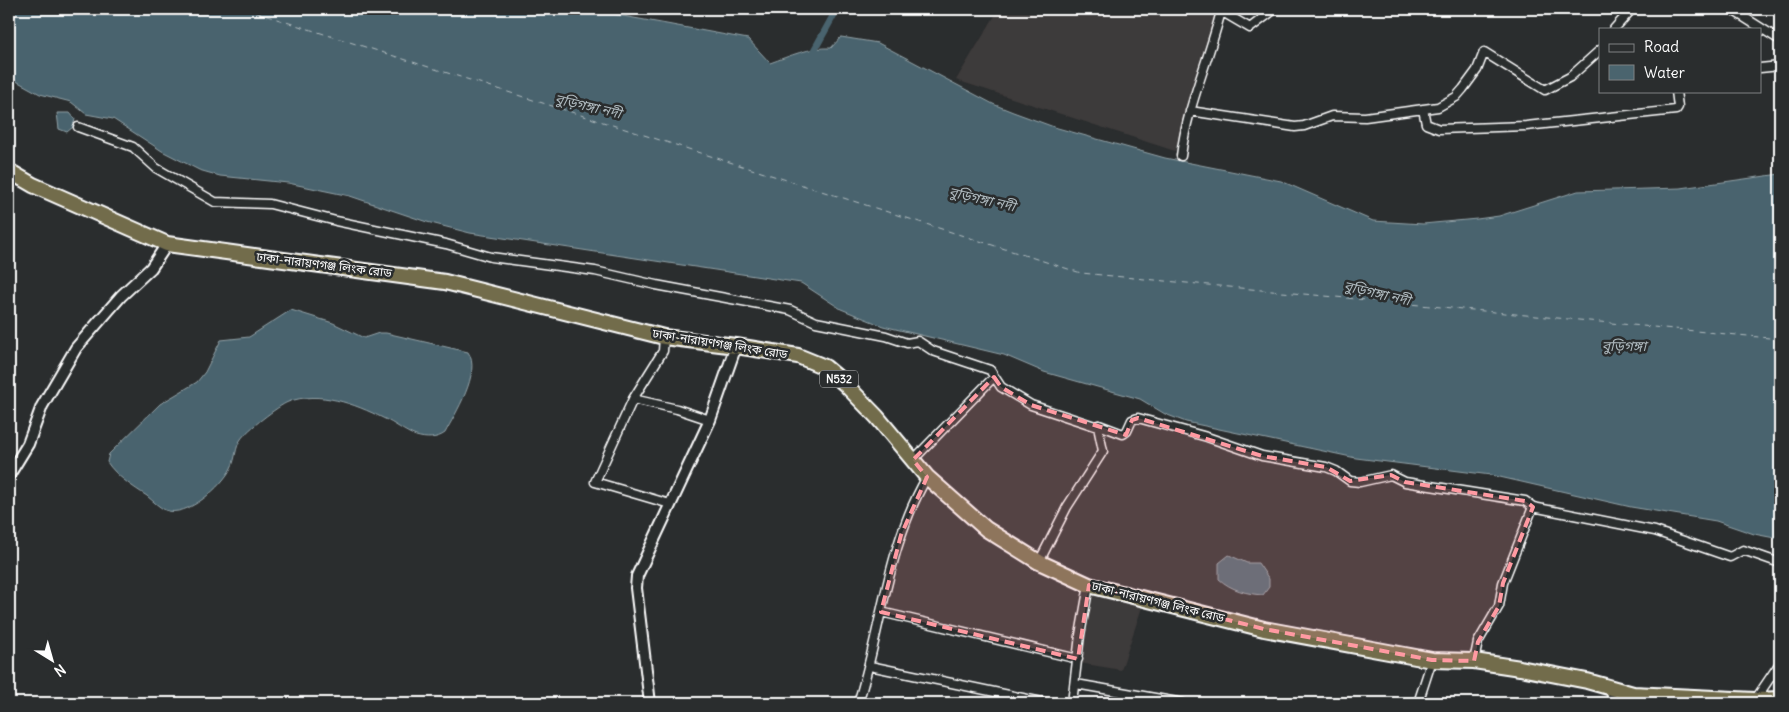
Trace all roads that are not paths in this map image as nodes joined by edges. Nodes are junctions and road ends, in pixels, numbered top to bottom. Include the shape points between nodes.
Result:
1 (1275, 9) edge
2 (1632, 9) edge
3 (1731, 9) edge
4 (1615, 28) edge
5 (1761, 28) edge
6 (1762, 29) edge
7 (1780, 40) edge
8 (1599, 51) edge
9 (1780, 66) edge
10 (1762, 68) edge
11 (1676, 92) edge
12 (1423, 109) junction
13 (1190, 111) junction
14 (78, 127) dead end
15 (1180, 156) dead end
16 (9, 171) edge
17 (167, 244) junction
18 (664, 337) junction
19 (736, 346) junction
20 (994, 377) junction
21 (633, 399) junction
22 (710, 420) junction
23 (1098, 427) junction
24 (913, 460) junction
25 (9, 475) edge
26 (926, 477) junction
27 (670, 504) junction
28 (1533, 507) junction
29 (1039, 562) junction
30 (1780, 563) edge
31 (1089, 585) junction
32 (881, 612) junction
33 (1078, 659) junction
34 (1432, 660) junction
35 (1474, 661) junction
36 (1780, 663) edge
37 (870, 666) junction
38 (1076, 684) junction
39 (1612, 696) edge
40 (1780, 699) edge
41 (1755, 700) junction
42 (650, 703) edge
43 (858, 703) edge
44 (1047, 703) edge
45 (1072, 703) edge
46 (1183, 703) edge
47 (1418, 703) edge

1 - 13 street via 1250,28 1221,11
2 - 4 street
3 - 5 street
6 - 7 street
8 - 12 street via 1570,77 1545,90 1484,52 1477,70 1456,97 1438,108
9 - 10 street
11 - 12 street via 1676,110 1526,126 1439,129 1426,124
12 - 13 street via 1365,116 1332,116 1304,126
13 - 15 street
14 - 20 street via 133,147 156,168 215,202 270,204 336,221 403,233 491,257 595,271 790,310 816,322 886,336 906,344 918,341 933,351 990,370
16 - 17 highway, ঢাকা-নারায়ণগঞ্জ লিংক রোড / N532 via 33,185
17 - 18 highway, ঢাকা-নারায়ণগঞ্জ লিংক রোড / N532 via 445,282
17 - 25 street via 151,268 121,296 76,348 42,406 28,444
18 - 19 highway, ঢাকা-নারায়ণগঞ্জ লিংক রোড / N532
18 - 21 street via 663,351
19 - 22 street
19 - 24 highway, ঢাকা-নারায়ণগঞ্জ লিংক রোড / N532 via 798,356 825,367 877,417
20 - 23 street via 1000,387 1031,405
20 - 24 street
21 - 22 street via 677,408
21 - 27 street via 595,482
22 - 27 street
23 - 28 street via 1123,434 1132,420 1138,418 1262,456 1326,467 1350,481 1391,475 1405,482 1525,501
23 - 29 street via 1103,451 1067,507
24 - 26 highway, ঢাকা-নারায়ণগঞ্জ লিংক রোড / N532
26 - 29 highway, ঢাকা-নারায়ণগঞ্জ লিংক রোড / N532 via 986,529
26 - 32 street via 901,534
27 - 42 street via 637,576
28 - 30 street via 1654,531 1730,556 1743,550
28 - 35 street via 1503,583 1498,606 1478,642
29 - 31 highway, ঢাকা-নারায়ণগঞ্জ লিংক রোড / N532
31 - 33 street
31 - 34 highway, ঢাকা-নারায়ণগঞ্জ লিংক রোড / N532 via 1264,628
32 - 33 street
32 - 37 street
33 - 38 street
34 - 35 highway, ঢাকা-নারায়ণগঞ্জ লিংক রোড / N532
34 - 47 street
35 - 39 highway, ঢাকা-নারায়ণগঞ্জ লিংক রোড / N532 via 1579,680
36 - 41 street
37 - 43 street
37 - 44 street
38 - 45 street
38 - 46 street
39 - 41 highway, ঢাকা-নারায়ণগঞ্জ লিংক রোড / N532
40 - 41 highway, ঢাকা-নারায়ণগঞ্জ লিংক রোড / N532

